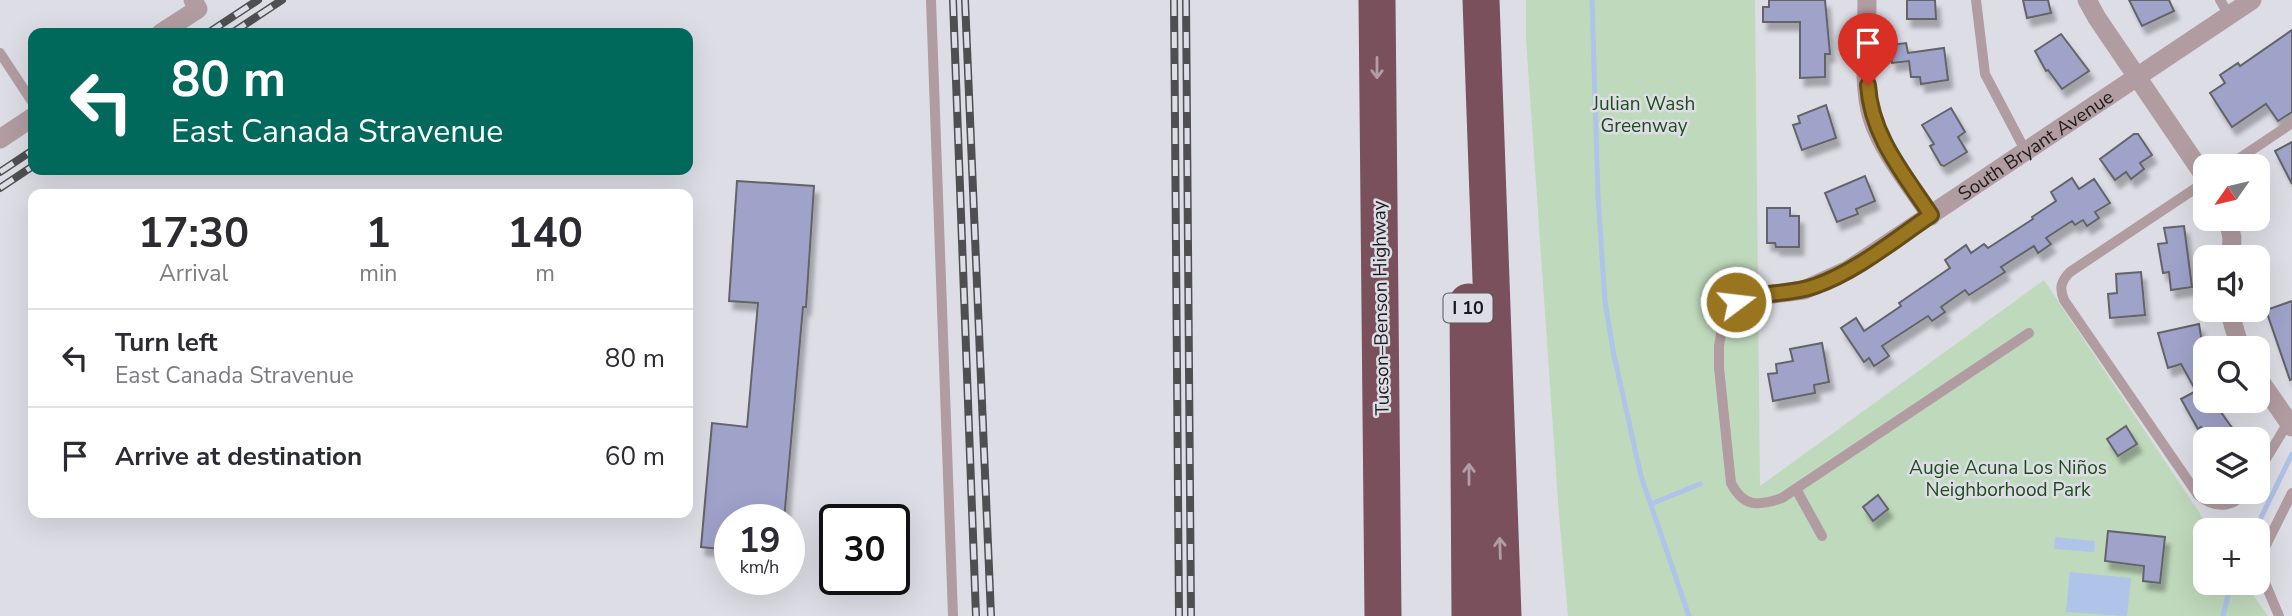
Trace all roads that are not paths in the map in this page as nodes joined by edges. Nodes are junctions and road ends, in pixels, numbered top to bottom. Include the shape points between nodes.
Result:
1 (931, 0) edge
2 (1377, 0) edge
3 (1465, 0) edge
4 (1481, 0) edge
5 (1867, 0) edge
6 (1976, 0) edge
7 (2087, 0) edge
8 (2252, 0) edge
9 (198, 4) edge
10 (2225, 7) edge
11 (167, 28) edge
12 (0, 53) edge
13 (2137, 77) junction
14 (28, 95) edge
15 (28, 120) edge
16 (2292, 123) edge
17 (0, 139) edge
18 (2026, 152) junction
19 (2246, 154) edge
20 (2193, 162) edge
21 (2193, 188) edge
22 (1931, 215) junction
23 (1736, 302) joint
24 (2029, 333) dead end
25 (2270, 393) edge
26 (2291, 421) edge
27 (2270, 453) edge
28 (1382, 478) junction
29 (2193, 488) edge
30 (1796, 489) junction
31 (2292, 493) edge
32 (1822, 536) dead end
33 (953, 616) edge
34 (1372, 616) edge
35 (1383, 616) edge
36 (1470, 616) edge
37 (1503, 616) edge
38 (2279, 616) edge

1 - 33 lane
2 -> 28 highway, Tucson–Benson Highway
36 -> 3 highway, I 10
37 -> 4 highway
5 - 22 street via 1872,119
6 - 18 lane via 1985,74
7 - 13 street
8 - 10 street, South Bryant Avenue
9 - 11 street
10 - 13 street, South Bryant Avenue
12 - 14 lane
13 - 18 street, South Bryant Avenue
13 - 20 street
15 - 17 street
16 - 19 lane
18 - 22 street, South Bryant Avenue
21 - 29 lane via 2070,272 2063,279 2061,293
22 - 23 street, South Bryant Avenue via 1830,280 1804,290
23 - 30 lane via 1723,322 1719,368 1731,483 1745,502 1755,503 1782,498
24 - 30 lane
25 - 26 street
26 - 27 lane
28 - 34 highway
28 - 35 highway, Tucson–Benson Highway
30 - 32 lane
31 - 38 lane via 2264,549 2263,578

